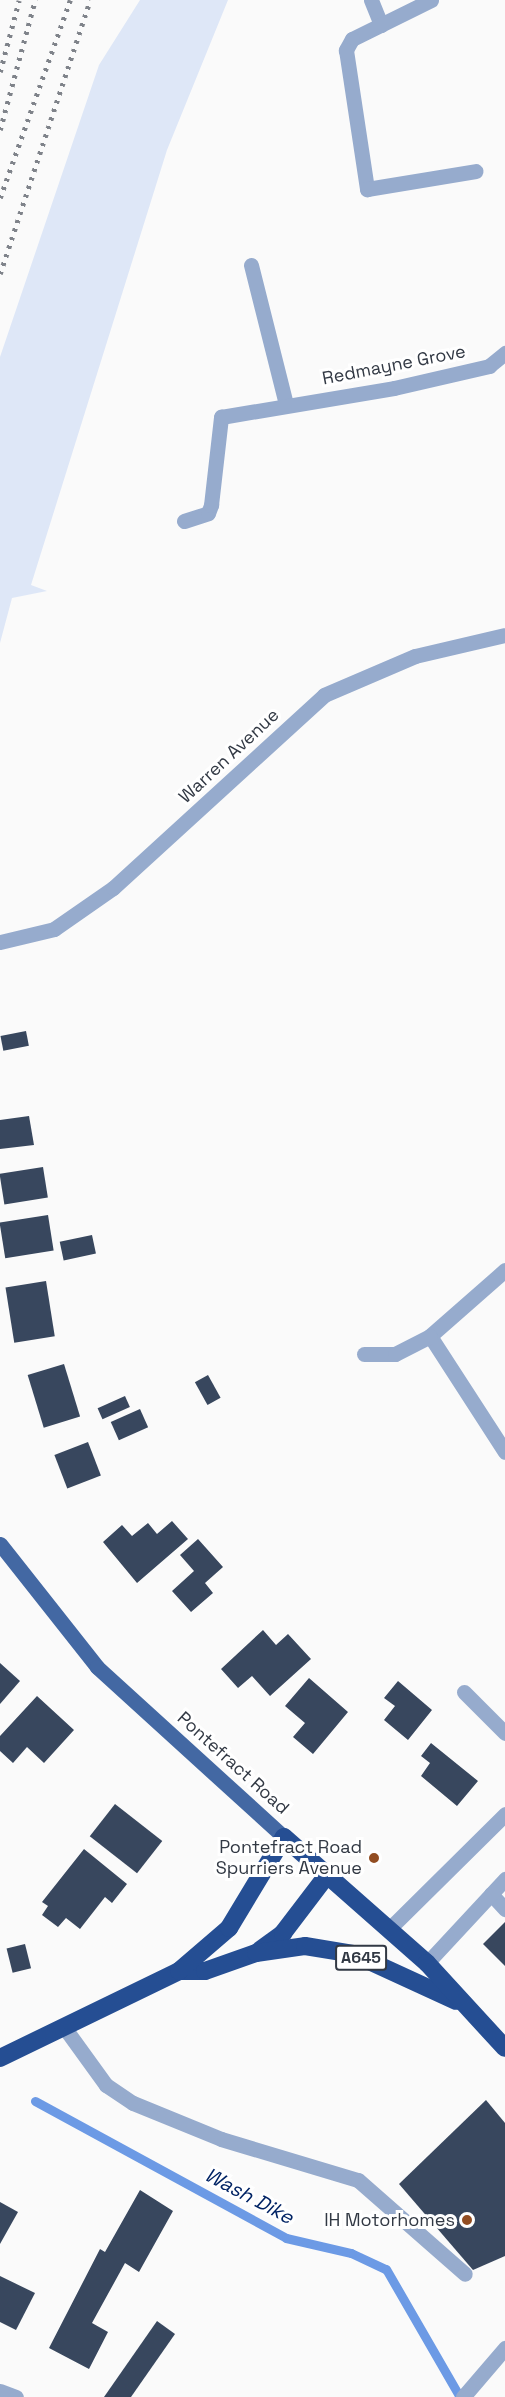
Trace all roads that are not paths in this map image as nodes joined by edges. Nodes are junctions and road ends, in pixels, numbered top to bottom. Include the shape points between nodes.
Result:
1 (371, 0) edge
2 (431, 0) edge
3 (381, 25) junction
4 (476, 171) dead end
5 (251, 265) dead end
6 (505, 353) edge
7 (286, 404) junction
8 (184, 521) dead end
9 (505, 635) edge
10 (0, 942) edge
11 (505, 1270) edge
12 (430, 1336) junction
13 (364, 1354) dead end
14 (505, 1452) edge
15 (0, 1544) edge
16 (464, 1692) dead end
17 (505, 1733) edge
18 (505, 1814) edge
19 (284, 1837) junction
20 (328, 1874) junction
21 (505, 1879) edge
22 (491, 1894) junction
23 (505, 1909) edge
24 (390, 1928) junction
25 (256, 1953) junction
26 (427, 1963) junction
27 (179, 1971) junction
28 (458, 2002) junction
29 (64, 2027) junction
30 (505, 2048) edge
31 (0, 2058) edge
32 (465, 2274) dead end
33 (505, 2348) edge
34 (0, 2391) edge
35 (468, 2392) edge
36 (16, 2397) edge

1 - 3 street
2 - 3 street
3 - 4 street via 352,39 345,50 367,189
5 - 7 street
6 - 7 street, Redmayne Grove via 489,366 454,375
7 - 8 street, Redmayne Grove via 220,417 211,505 208,513
9 - 10 street, Warren Avenue via 415,656 324,695 113,888 54,929
11 - 12 street
12 - 13 street via 395,1354
12 - 14 street
15 - 19 main road, Pontefract Road / A645 via 97,1667
16 - 17 street
18 - 24 street
19 - 20 highway, Pontefract Road / A645
19 - 27 highway, A645 via 229,1928
20 - 24 highway, Pontefract Road / A645
20 - 25 highway, A645 via 283,1933
21 - 22 street
22 - 23 street
22 - 26 street
24 - 26 highway, Pontefract Road / A645
25 - 27 highway, A645 via 205,1971
25 - 28 highway, A645 via 305,1946 354,1954
26 - 28 highway, Pontefract Road / A645
27 - 29 highway, A645
28 - 30 highway, Pontefract Road / A645
29 - 31 highway, A645
29 - 32 street via 106,2085 133,2103 221,2139 358,2180
33 - 35 street
34 - 36 street

